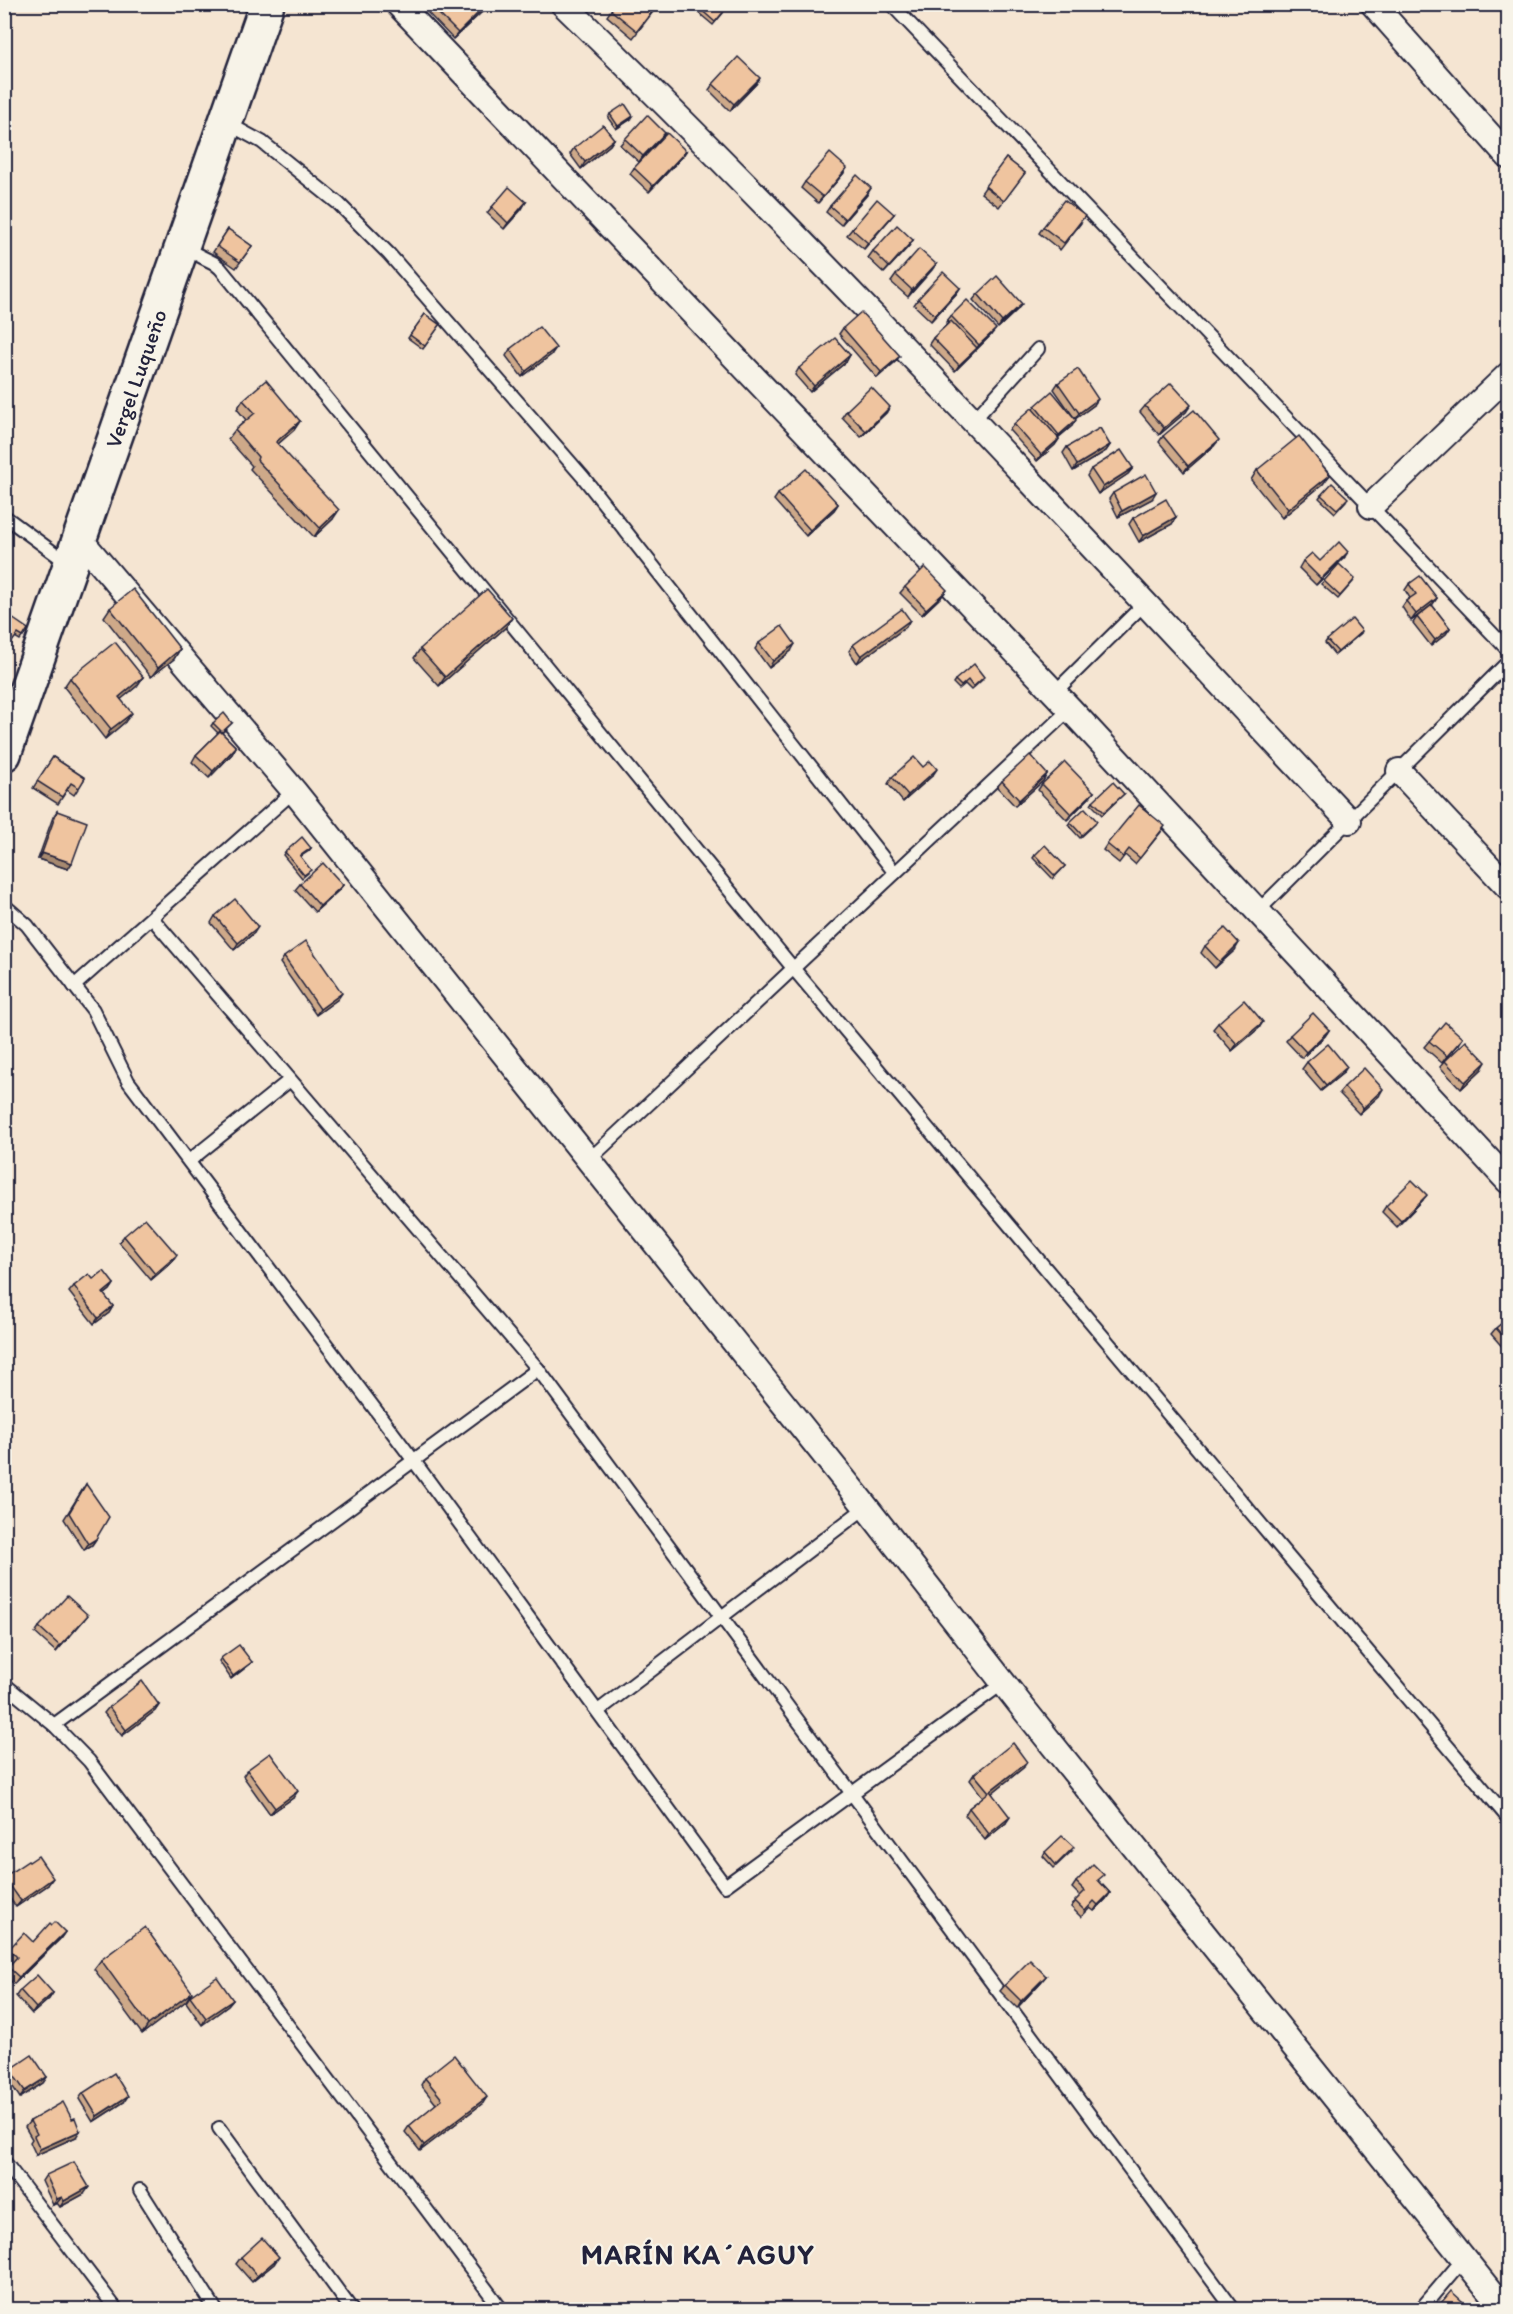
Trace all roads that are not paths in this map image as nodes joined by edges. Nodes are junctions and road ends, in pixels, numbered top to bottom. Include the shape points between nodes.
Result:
1 (267, 4) edge
2 (398, 4) edge
3 (563, 4) edge
4 (891, 4) edge
5 (1373, 4) edge
6 (226, 123) junction
7 (1509, 156) edge
8 (182, 247) junction
9 (1038, 349) dead end
10 (1509, 375) edge
11 (972, 422) junction
12 (1371, 506) junction
13 (4, 516) edge
14 (74, 552) junction
15 (1144, 604) junction
16 (1509, 650) edge
17 (1509, 662) edge
18 (1062, 701) junction
19 (4, 754) edge
20 (1399, 771) junction
21 (294, 791) junction
22 (1349, 821) junction
23 (895, 873) junction
24 (1509, 887) edge
25 (4, 905) edge
26 (1257, 912) junction
27 (152, 918) junction
28 (793, 968) junction
29 (74, 986) junction
30 (290, 1080) junction
31 (590, 1159) junction
32 (189, 1161) junction
33 (1509, 1181) edge
34 (538, 1369) junction
35 (414, 1461) junction
36 (866, 1507) junction
37 (721, 1616) junction
38 (1003, 1683) junction
39 (4, 1684) edge
40 (598, 1711) junction
41 (54, 1725) junction
42 (852, 1794) junction
43 (1509, 1818) edge
44 (219, 2128) dead end
45 (4, 2161) edge
46 (140, 2190) dead end
47 (1465, 2257) junction
48 (117, 2310) edge
49 (216, 2310) edge
50 (352, 2310) edge
51 (502, 2310) edge
52 (1234, 2310) edge
53 (1420, 2310) edge
54 (1505, 2310) edge

1 - 6 main road, Vergel Luqueño
2 - 18 street
3 - 11 street via 682,119
4 - 12 lane
5 - 7 street
6 - 8 main road, Vergel Luqueño
6 - 23 lane via 271,148 339,204 389,254 583,477
8 - 14 main road, Vergel Luqueño
8 - 28 lane via 220,268
9 - 11 lane
10 - 12 street
11 - 15 street
12 - 16 lane
13 - 14 lane
14 - 19 main road, Vergel Luqueño
14 - 21 street
15 - 18 lane
15 - 22 street
17 - 20 lane
18 - 23 lane
18 - 26 street
20 - 22 lane
20 - 24 street
21 - 27 lane
21 - 31 street
22 - 26 lane
23 - 28 lane
25 - 29 lane via 27,925
26 - 33 street
27 - 29 lane
27 - 30 lane
28 - 31 lane
28 - 43 lane
29 - 32 lane via 93,1010 128,1081
30 - 32 lane
30 - 34 lane
31 - 36 street
32 - 35 lane
34 - 35 lane
34 - 37 lane
35 - 40 lane
35 - 41 lane
36 - 37 lane
36 - 38 street
37 - 40 lane
37 - 42 lane
38 - 42 lane
38 - 47 street
39 - 41 lane
40 - 42 lane via 726,1886
41 - 51 lane via 89,1761
42 - 52 lane
44 - 50 lane
45 - 48 lane
46 - 49 lane
47 - 53 lane
47 - 54 street

